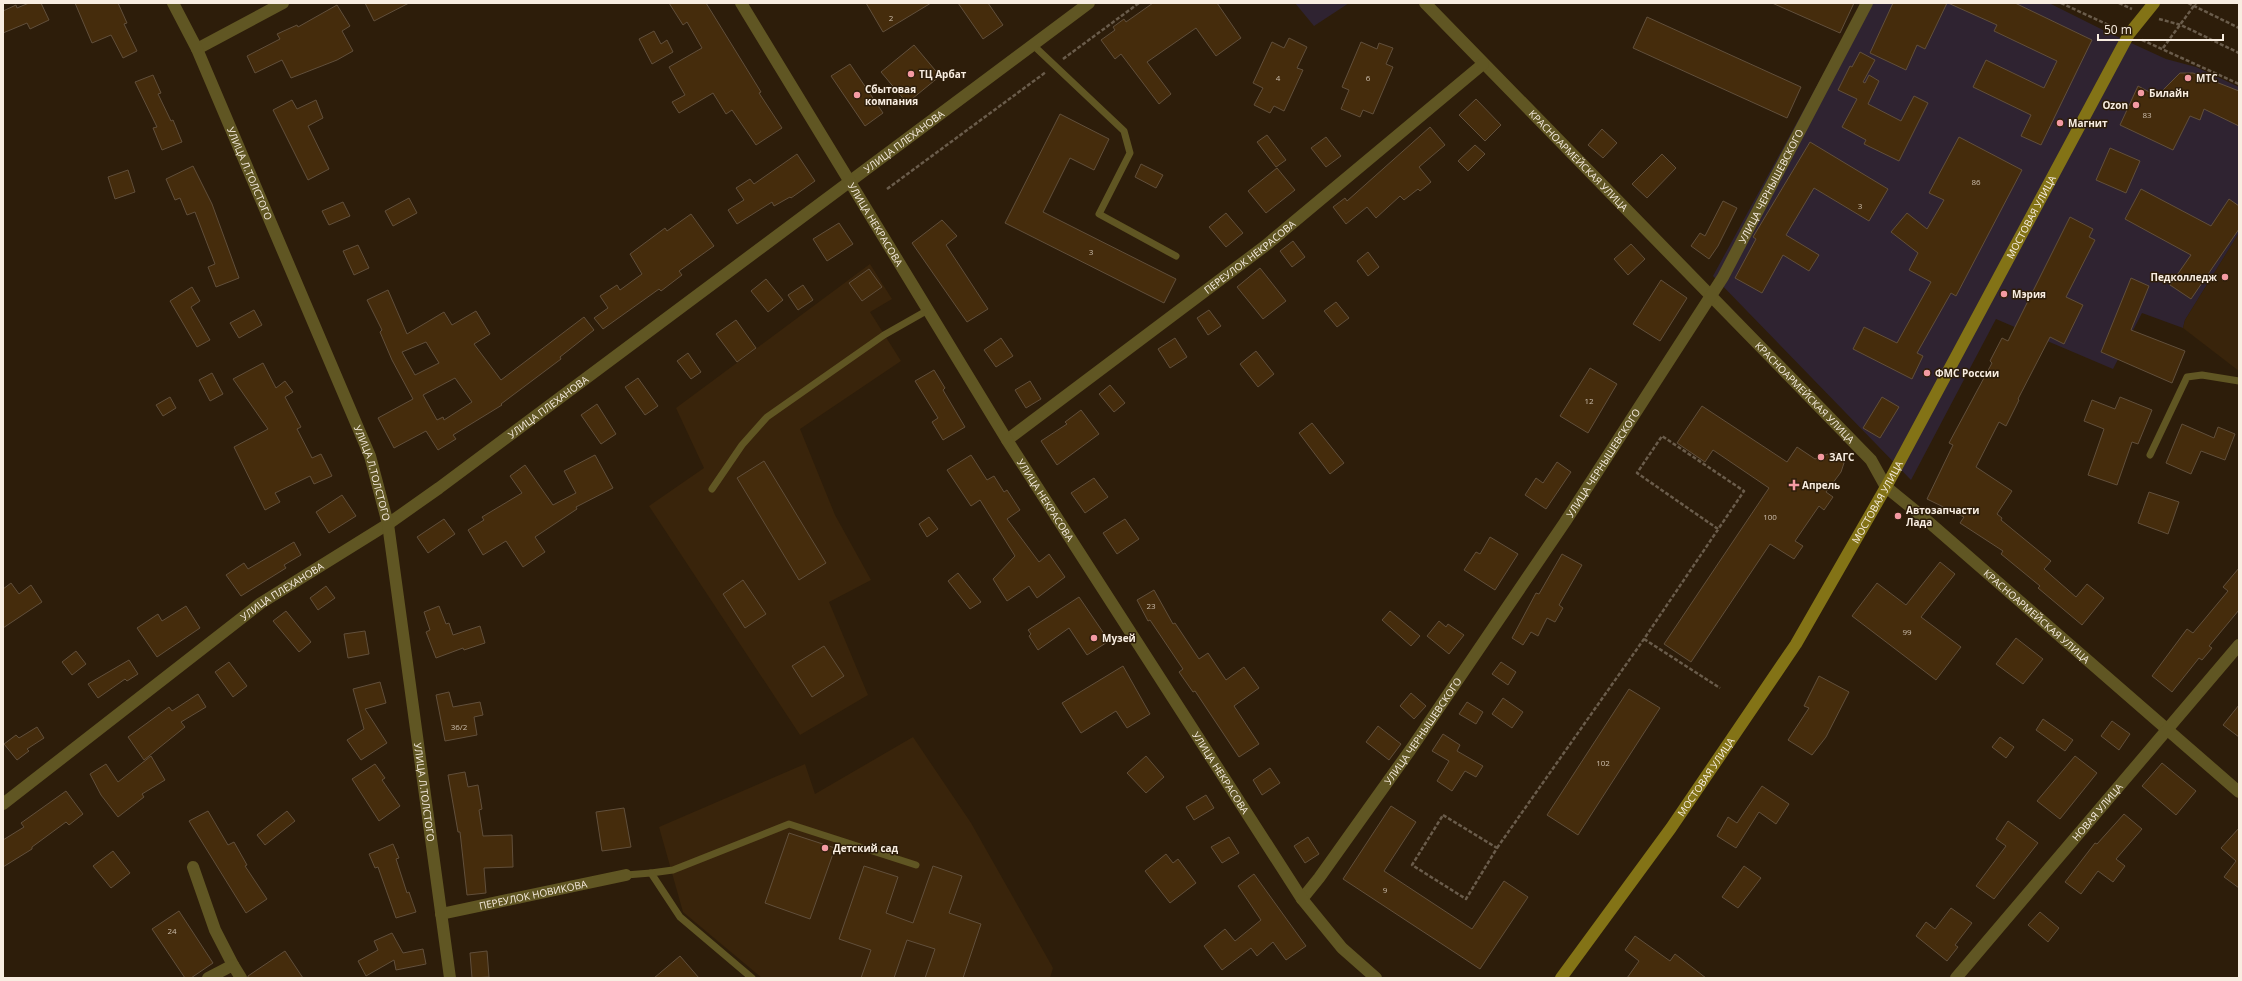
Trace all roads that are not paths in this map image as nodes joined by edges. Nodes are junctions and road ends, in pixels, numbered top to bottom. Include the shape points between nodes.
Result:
1 (173, 3) edge
2 (284, 3) edge
3 (741, 3) edge
4 (1089, 3) edge
5 (1425, 3) edge
6 (1868, 3) edge
7 (2154, 3) edge
8 (1033, 45) junction
9 (197, 49) junction
10 (1483, 64) junction
11 (850, 182) junction
12 (1176, 256) dead end
13 (1711, 295) junction
14 (928, 310) junction
15 (2239, 381) edge
16 (1007, 440) junction
17 (2150, 455) dead end
18 (1886, 487) junction
19 (712, 489) dead end
20 (388, 524) junction
21 (2239, 645) edge
22 (2168, 729) junction
23 (2239, 792) edge
24 (4, 800) edge
25 (916, 865) dead end
26 (193, 867) dead end
27 (651, 873) junction
28 (626, 875) joint
29 (1302, 899) junction
30 (441, 914) junction
31 (233, 964) junction
32 (208, 978) edge
33 (241, 978) edge
34 (450, 978) edge
35 (752, 978) edge
36 (1376, 978) edge
37 (1561, 978) edge
38 (1956, 978) edge

1 - 9 street, УЛИЦА Л.ТОЛСТОГО
2 - 9 street
3 - 11 street, УЛИЦА НЕКРАСОВА
4 - 8 street, УЛИЦА ПЛЕХАНОВА
5 - 10 street, КРАСНОАРМЕЙСКАЯ УЛИЦА
6 - 13 street, УЛИЦА ЧЕРНЫШЕВСКОГО via 1723,277
7 - 18 main road, МОСТОВАЯ УЛИЦА via 2129,34
8 - 11 street, УЛИЦА ПЛЕХАНОВА
8 - 12 lane via 1124,131 1130,153 1099,214
9 - 20 street, УЛИЦА Л.ТОЛСТОГО via 370,456
10 - 13 street, КРАСНОАРМЕЙСКАЯ УЛИЦА
10 - 16 street, ПЕРЕУЛОК НЕКРАСОВА via 1265,246
11 - 14 street, УЛИЦА НЕКРАСОВА
11 - 20 street, УЛИЦА ПЛЕХАНОВА
13 - 18 street, КРАСНОАРМЕЙСКАЯ УЛИЦА via 1871,460
13 - 29 street, УЛИЦА ЧЕРНЫШЕВСКОГО via 1561,529 1411,749
14 - 16 street, УЛИЦА НЕКРАСОВА
14 - 19 lane via 884,335 767,418 742,445
15 - 17 lane via 2202,374 2187,377
16 - 29 street, УЛИЦА НЕКРАСОВА
18 - 22 street, КРАСНОАРМЕЙСКАЯ УЛИЦА
18 - 37 main road, МОСТОВАЯ УЛИЦА via 1796,644 1671,828
20 - 24 street, УЛИЦА ПЛЕХАНОВА via 261,603
20 - 30 street, УЛИЦА Л.ТОЛСТОГО
21 - 22 street, НОВАЯ УЛИЦА
22 - 23 street, КРАСНОАРМЕЙСКАЯ УЛИЦА
22 - 38 street, НОВАЯ УЛИЦА
25 - 27 lane via 789,824 673,870
26 - 31 street via 205,905
27 - 28 lane
27 - 35 lane via 680,917
28 - 30 street, ПЕРЕУЛОК НОВИКОВА
29 - 36 street, УЛИЦА НЕКРАСОВА via 1342,948
30 - 34 street, УЛИЦА Л.ТОЛСТОГО
31 - 32 street
31 - 33 street

